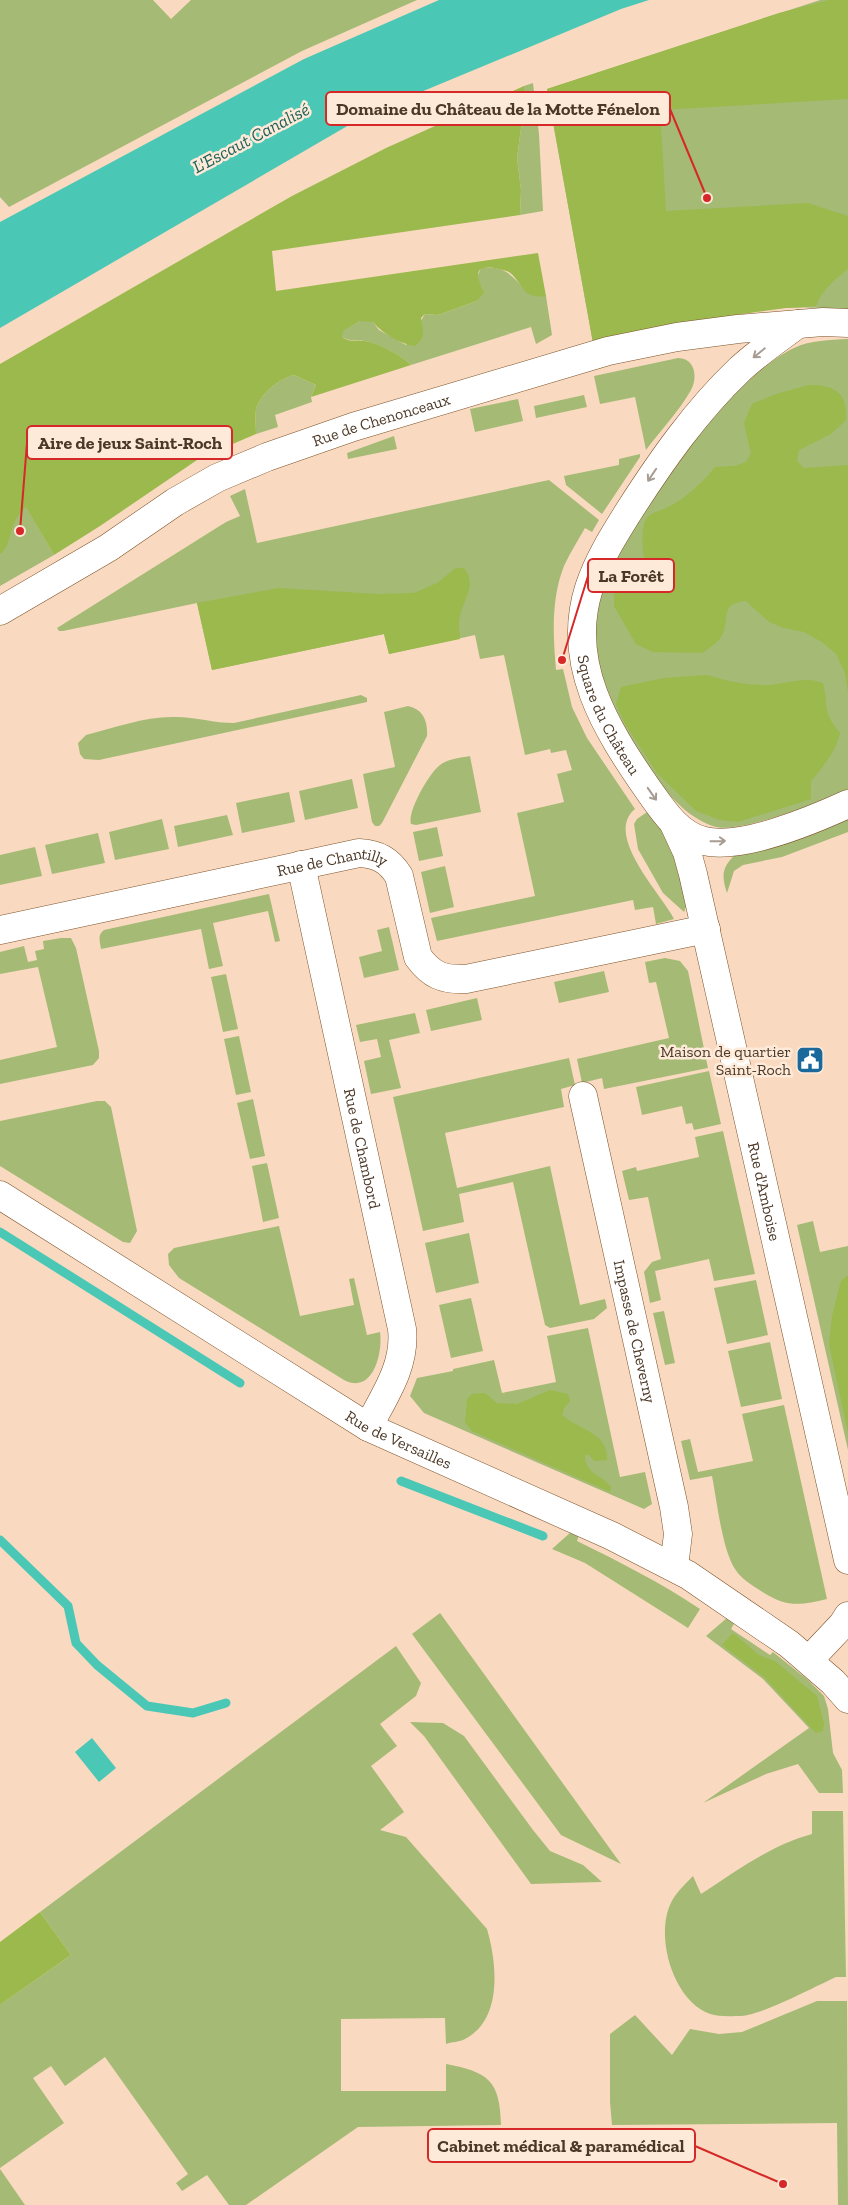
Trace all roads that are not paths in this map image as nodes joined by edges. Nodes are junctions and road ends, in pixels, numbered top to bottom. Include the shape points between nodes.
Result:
1 (848, 323) edge
2 (798, 324) junction
3 (0, 611) edge
4 (848, 804) edge
5 (674, 824) junction
6 (301, 865) junction
7 (706, 929) junction
8 (0, 930) edge
9 (583, 1096) dead end
10 (0, 1195) edge
11 (368, 1427) junction
12 (848, 1560) edge
13 (674, 1567) junction
14 (848, 1616) edge
15 (809, 1660) junction
16 (848, 1699) edge

1 - 2 street
2 - 3 street, Rue de Chenonceaux via 677,337 608,351 353,427 267,457 197,489 108,548
2 -> 5 street, Square du Château via 739,370 673,446 616,532 589,588 582,626 583,645 597,704 615,742
5 -> 4 street, Square du Château via 704,842 740,840 781,831
5 - 7 street, Rue d'Amboise via 687,852
6 - 7 street, Rue de Chantilly via 359,853 383,858 399,876 418,956 425,967 437,976 451,980
6 - 8 street, Rue de Chantilly
6 - 11 street, Rue de Chambord via 402,1329 399,1366
7 - 12 street, Rue d'Amboise
9 - 13 street, Impasse de Cheverny via 674,1507 678,1534
10 - 11 street, Rue de Versailles
11 - 13 street, Rue de Versailles
13 - 15 street, Rue de Versailles via 721,1596
14 - 15 street
15 - 16 street, Rue de Versailles

